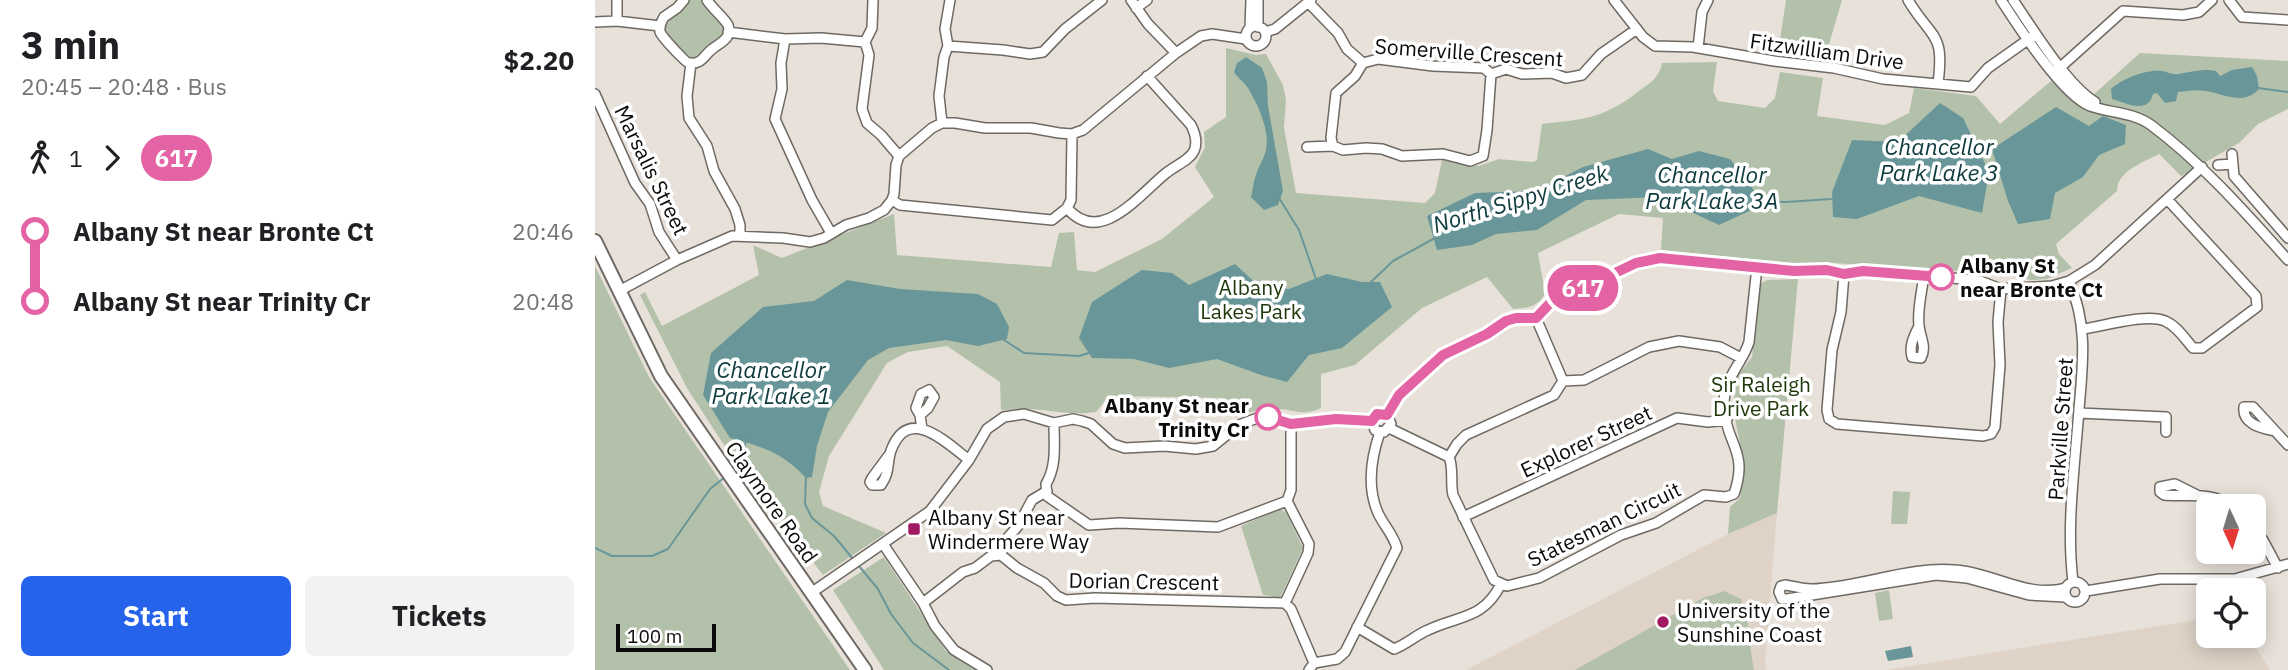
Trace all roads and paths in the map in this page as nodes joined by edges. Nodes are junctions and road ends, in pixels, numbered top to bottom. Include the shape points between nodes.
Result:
1 (617, 0) edge
2 (684, 0) edge
3 (707, 0) edge
4 (873, 0) edge
5 (950, 0) edge
6 (1102, 0) edge
7 (1147, 0) edge
8 (1251, 0) edge
9 (1258, 0) edge
10 (1614, 0) edge
11 (1708, 0) edge
12 (1908, 0) edge
13 (2001, 0) edge
14 (2013, 0) edge
15 (2212, 0) edge
16 (2229, 0) edge
17 (1310, 1) edge
18 (1133, 4) edge
19 (2288, 20) edge
20 (617, 21) junction
21 (595, 22) edge
22 (660, 26) junction
23 (1258, 29) junction
24 (1637, 29) junction
25 (729, 32) junction
26 (2032, 37) junction
27 (785, 39) junction
28 (1246, 39) junction
29 (865, 42) junction
30 (948, 46) junction
31 (1698, 48) junction
32 (1176, 53) junction
33 (691, 63) junction
34 (1363, 63) junction
35 (2058, 70) junction
36 (1490, 74) junction
37 (1147, 76) junction
38 (1938, 83) junction
39 (595, 94) edge
40 (942, 123) junction
41 (1072, 134) junction
42 (1333, 146) junction
43 (1307, 148) dead end
44 (899, 156) junction
45 (2218, 165) dead end
46 (2202, 167) junction
47 (2167, 199) junction
48 (891, 200) junction
49 (1067, 208) junction
50 (831, 233) junction
51 (740, 235) junction
52 (2288, 238) edge
53 (595, 241) edge
54 (677, 260) junction
55 (2288, 260) edge
56 (1757, 267) junction
57 (1844, 274) junction
58 (1924, 275) junction
59 (2069, 281) junction
60 (2001, 289) junction
61 (619, 291) junction
62 (1536, 318) junction
63 (1919, 326) dead end
64 (2083, 329) junction
65 (1741, 358) junction
66 (1563, 381) junction
67 (2079, 413) junction
68 (920, 415) dead end
69 (1387, 415) junction
70 (1727, 420) junction
71 (1372, 421) junction
72 (1054, 423) junction
73 (1291, 424) junction
74 (922, 429) junction
75 (1385, 430) junction
76 (2275, 431) dead end
77 (2166, 432) dead end
78 (2288, 445) edge
79 (889, 455) dead end
80 (1449, 457) junction
81 (969, 460) junction
82 (1047, 491) junction
83 (1287, 500) junction
84 (1463, 517) junction
85 (883, 544) junction
86 (2266, 546) edge
87 (1001, 555) junction
88 (2288, 565) edge
89 (2278, 569) junction
90 (1501, 584) junction
91 (2068, 589) junction
92 (2086, 591) junction
93 (1814, 592) dead end
94 (811, 593) junction
95 (923, 603) junction
96 (1285, 603) junction
97 (1357, 627) junction
98 (1311, 667) edge
99 (865, 670) edge
100 (987, 670) edge

1 - 20 street
2 - 22 street
3 - 25 street
4 - 29 street via 872,29
5 - 30 street via 945,31
6 - 30 street via 1043,52
7 - 18 street
8 - 23 street
9 - 23 street
10 - 24 street, Fitzwilliam Drive
11 - 31 street
12 - 38 street via 1940,44
13 - 26 street
14 - 26 street
15 - 35 street via 2199,12 2183,15 2123,10
16 - 19 street via 2242,17
17 - 23 street via 1275,29
17 - 34 street, Somerville Crescent
18 - 32 street
20 - 21 street
20 - 22 street
22 - 33 street via 662,36 681,59
23 - 28 street via 1246,34
23 - 28 street via 1264,41 1259,46
24 - 31 street, Fitzwilliam Drive via 1655,46
24 - 36 street, Somerville Crescent via 1601,54 1582,75 1566,78 1506,69
25 - 27 street
25 - 33 street via 701,61
26 - 35 street
26 - 38 street, Fitzwilliam Drive via 1988,68 1971,87
27 - 29 street
27 - 50 street via 775,119
28 - 32 street via 1201,36
29 - 44 street via 869,55 862,109 867,123
30 - 40 street via 939,96
31 - 38 street, Fitzwilliam Drive via 1883,79
32 - 37 street
33 - 51 street via 689,118 735,209
34 - 36 street, Somerville Crescent via 1378,59 1484,68
34 - 42 street via 1336,93
35 - 46 street via 2086,96 2107,109 2140,119
36 - 42 street via 1483,156 1470,161 1443,154 1402,156 1382,149
37 - 41 street via 1083,130
37 - 49 street via 1191,125 1194,151 1111,217 1088,221 1074,217
39 - 54 street, Marsalis Street via 635,183 650,204 659,232
40 - 41 street
40 - 44 street
41 - 49 street
42 - 43 street
44 - 48 street
45 - 52 street via 2232,159 2237,181
46 - 47 street
46 - 55 street
47 - 59 street via 2095,265
47 - 64 street via 2256,296 2257,307 2202,348 2193,348 2173,326 2152,318
48 - 49 street via 900,205 1052,220
48 - 50 street via 884,210
50 - 51 street via 810,242
51 - 54 street
53 - 61 main road, Claymore Road
54 - 61 street
56 - 57 street
56 - 62 street via 1647,259 1555,298
56 - 65 street via 1749,342
57 - 58 street
57 - 60 street via 1827,410 1829,419 1837,424 1991,435 2000,372
58 - 60 street via 1980,281
58 - 63 street
59 - 60 street
59 - 64 street, Parkville Street
61 - 94 main road, Claymore Road via 661,376
62 - 66 street
62 - 69 street via 1506,321 1443,355 1399,395
64 - 67 street, Parkville Street
65 - 66 street via 1720,347 1679,341 1649,347 1584,380
65 - 70 street via 1728,378
66 - 80 street via 1554,395 1466,435
67 - 77 street via 2167,414
67 - 91 street, Parkville Street
68 - 74 street
69 - 71 street via 1377,414
69 - 75 street via 1391,421
70 - 84 street, Explorer Street via 1677,418
70 - 90 street, Statesman Circuit via 1740,458 1734,494 1704,495 1539,578
71 - 73 street
71 - 75 street via 1373,428
72 - 73 street via 1087,422 1125,447 1196,449 1213,446 1253,419 1266,417
72 - 81 street via 1024,414 1004,417 987,429
72 - 82 street via 1054,465
73 - 83 street
74 - 79 street via 905,433
74 - 81 street via 939,436
75 - 80 street
75 - 97 street via 1373,459 1370,490 1397,548
76 - 78 street
80 - 84 street via 1451,485
81 - 85 street via 930,511
82 - 83 street via 1047,496 1089,526 1218,527
82 - 87 street via 1032,500 1004,542
83 - 96 street via 1309,544
84 - 90 street via 1494,580
85 - 94 street
85 - 95 street
86 - 89 street
87 - 95 street via 991,555 963,572
87 - 96 street, Dorian Crescent via 1066,600
88 - 89 street
89 - 92 street via 2235,579 2160,579
90 - 97 street via 1493,600 1466,617 1427,630 1394,649
91 - 92 street via 2082,584
91 - 92 street via 2071,602 2084,598
91 - 93 street via 2029,595 1947,569
94 - 99 main road, Claymore Road
95 - 100 street via 954,650
96 - 98 street
97 - 98 street via 1337,659

